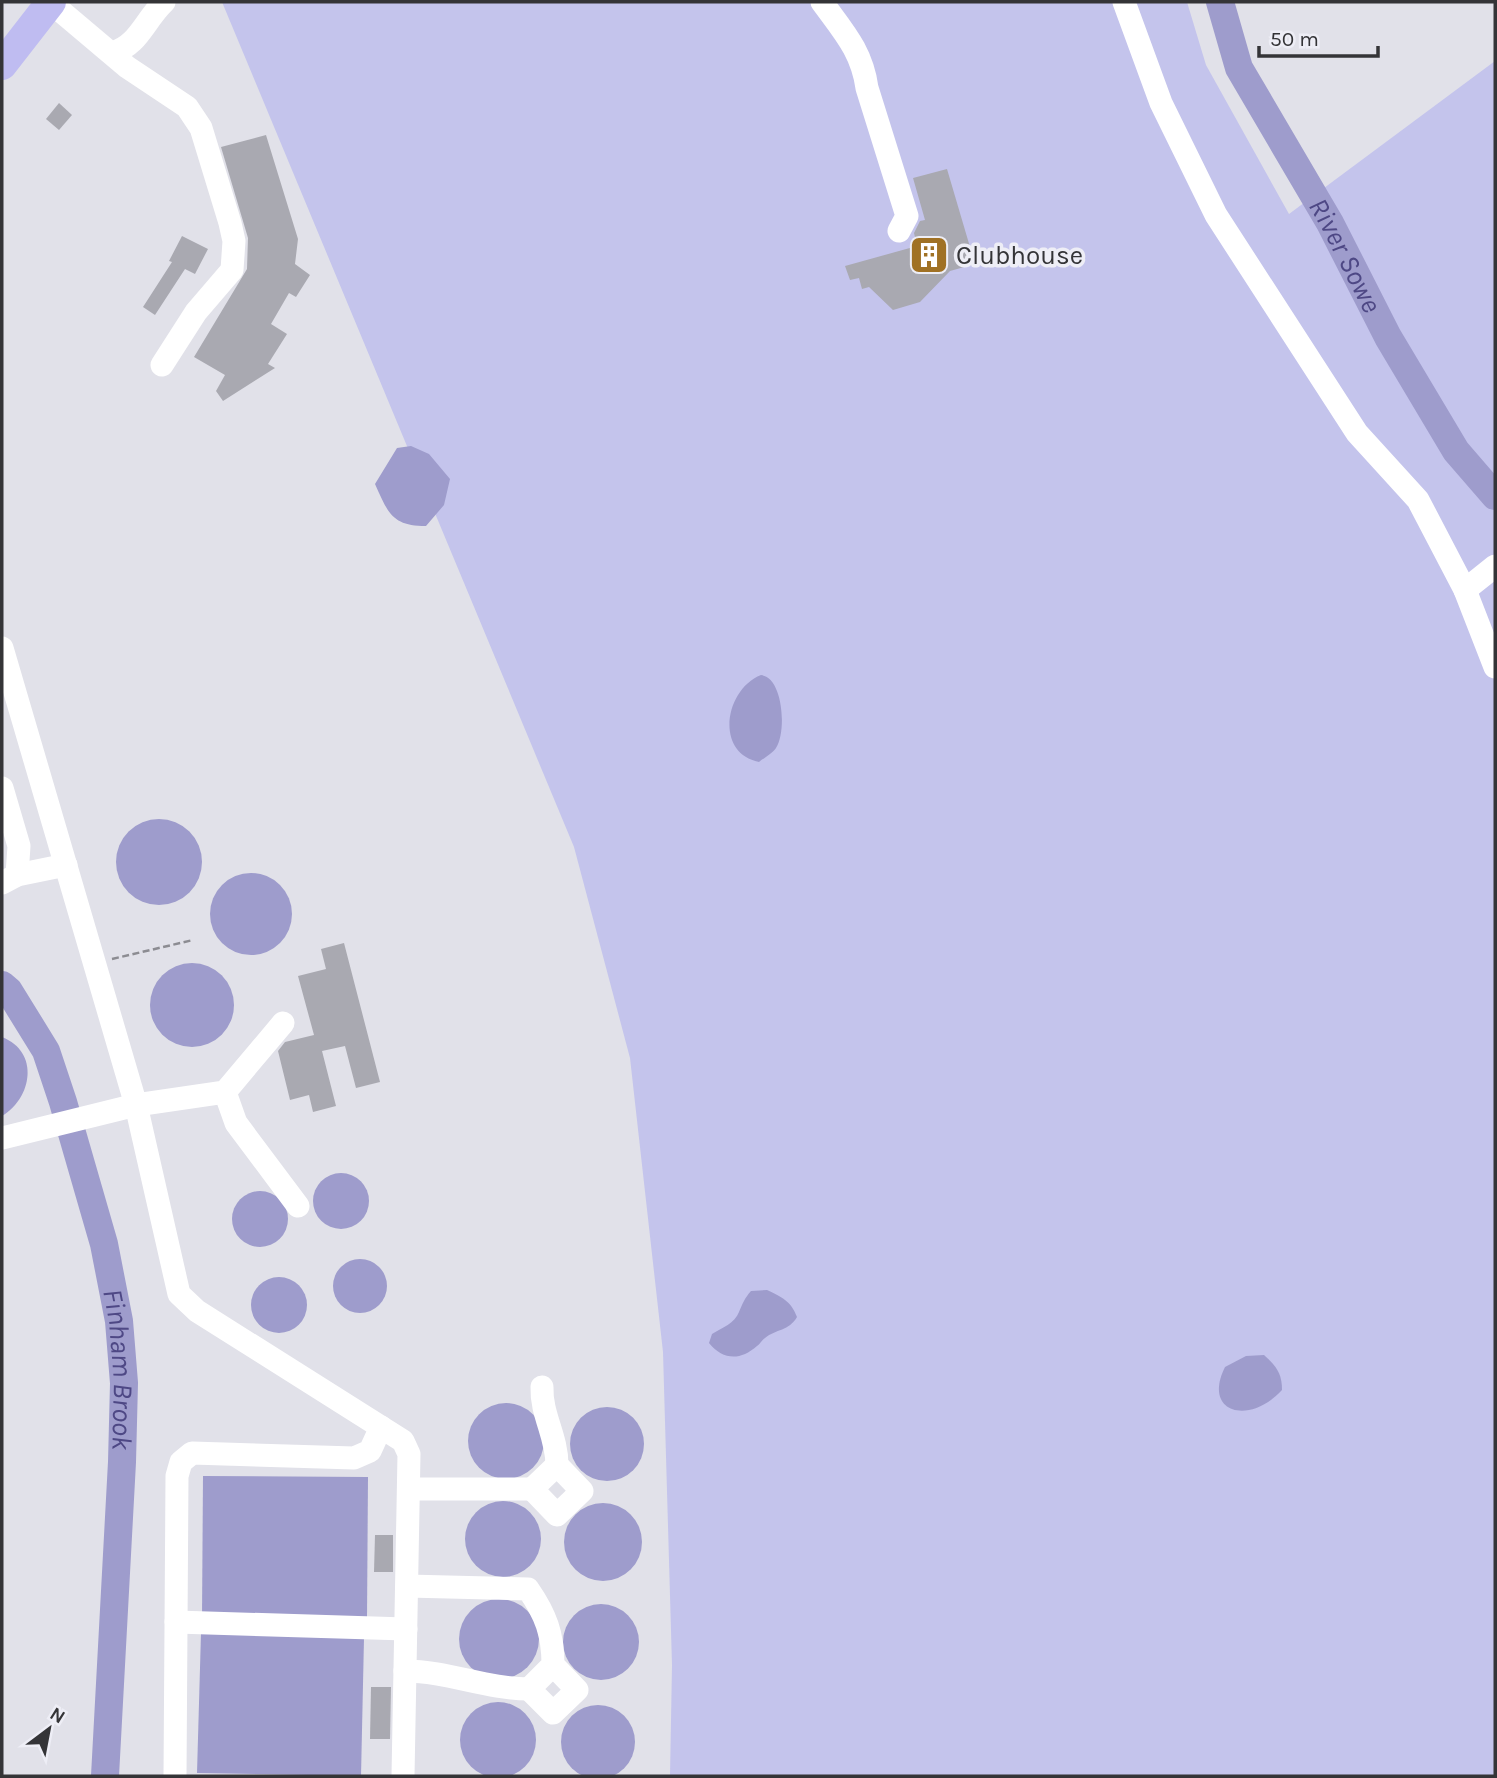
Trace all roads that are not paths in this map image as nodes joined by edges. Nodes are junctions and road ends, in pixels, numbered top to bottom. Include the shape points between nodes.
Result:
1 (50, 2) edge
2 (164, 2) edge
3 (822, 2) edge
4 (1124, 2) edge
5 (112, 53) junction
6 (2, 65) edge
7 (899, 231) dead end
8 (162, 365) dead end
9 (1495, 566) edge
10 (1465, 590) junction
11 (2, 648) edge
12 (1495, 667) edge
13 (2, 788) edge
14 (66, 865) junction
15 (9, 879) edge
16 (283, 1023) dead end
17 (225, 1092) junction
18 (136, 1105) junction
19 (2, 1138) edge
20 (298, 1206) dead end
21 (542, 1387) dead end
22 (381, 1427) junction
23 (556, 1465) junction
24 (409, 1489) junction
25 (532, 1489) junction
26 (407, 1586) junction
27 (176, 1622) junction
28 (406, 1629) junction
29 (552, 1665) junction
30 (405, 1671) junction
31 (529, 1689) junction
32 (176, 1776) edge
33 (402, 1776) edge

1 - 5 lane
1 - 6 main road
2 - 5 lane via 148,17 135,42
3 - 7 lane via 865,67 867,88 907,216
4 - 10 lane via 1161,103 1216,215 1357,433 1418,500
5 - 8 lane via 195,116 233,234 232,270 196,312
9 - 10 lane
10 - 12 lane
11 - 14 lane
13 - 15 lane via 19,846
14 - 15 lane
14 - 18 lane
16 - 17 lane
17 - 18 lane
17 - 20 lane via 236,1123
18 - 19 lane
18 - 22 lane via 179,1294 197,1311
21 - 23 lane via 541,1405 554,1433
22 - 24 lane via 403,1441 409,1454
22 - 27 lane via 370,1451 354,1458 192,1453 181,1462 177,1476
23 - 25 lane
23 - 25 lane via 582,1491 558,1515
24 - 25 lane
24 - 26 lane
26 - 28 lane
26 - 29 lane via 528,1589 548,1621
27 - 28 lane
27 - 32 lane
28 - 30 lane
29 - 31 lane
29 - 31 lane via 577,1690 554,1713
30 - 31 lane
30 - 33 lane

